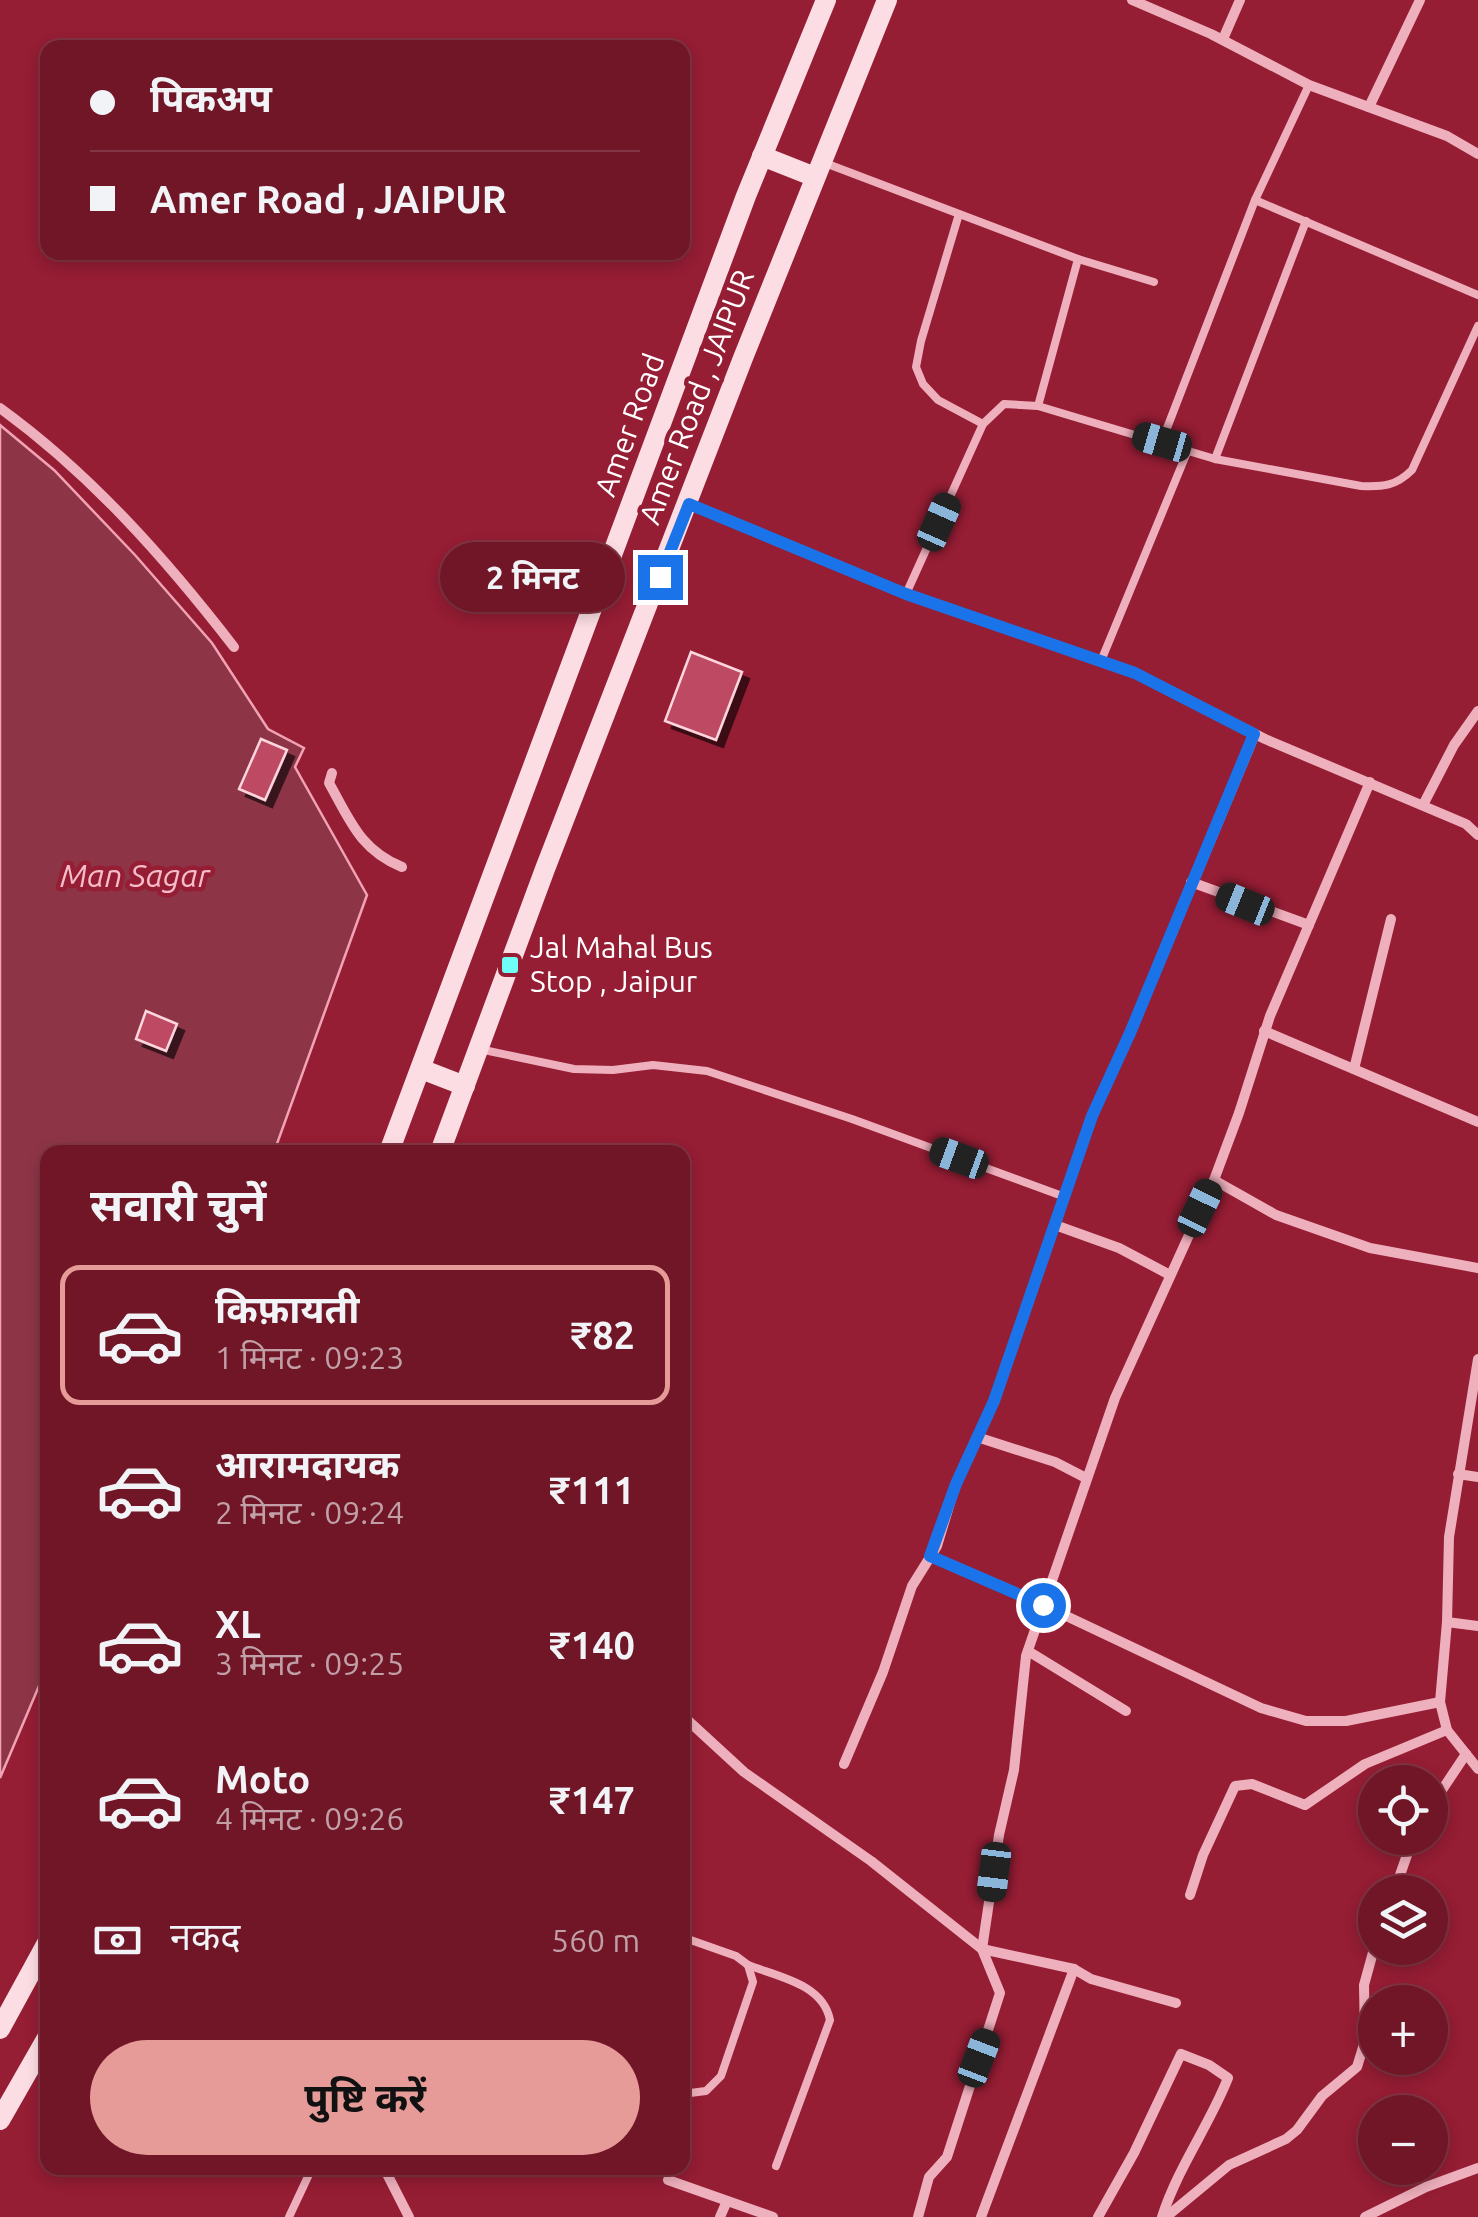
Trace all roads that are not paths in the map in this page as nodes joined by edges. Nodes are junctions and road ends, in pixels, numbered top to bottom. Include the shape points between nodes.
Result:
1 (826, 0) edge
2 (887, 0) edge
3 (1132, 0) edge
4 (1240, 0) edge
5 (1420, 0) edge
6 (1222, 40) junction
7 (1309, 85) junction
8 (1369, 107) junction
9 (1478, 154) edge
10 (762, 156) junction
11 (818, 169) junction
12 (1255, 200) junction
13 (958, 214) junction
14 (1306, 221) junction
15 (1078, 260) junction
16 (1154, 282) dead end
17 (1478, 294) edge
18 (1478, 326) edge
19 (1038, 406) junction
20 (0, 408) edge
21 (983, 424) junction
22 (1162, 442) junction
23 (1188, 450) junction
24 (1215, 459) junction
25 (689, 504) junction
26 (906, 594) junction
27 (234, 648) dead end
28 (1102, 661) junction
29 (1478, 711) edge
30 (1254, 734) junction
31 (332, 773) dead end
32 (1370, 782) junction
33 (1423, 804) junction
34 (1478, 835) edge
35 (402, 868) dead end
36 (1191, 882) junction
37 (1391, 920) dead end
38 (1309, 925) junction
39 (1264, 1031) junction
40 (480, 1049) junction
41 (421, 1069) junction
42 (1354, 1069) junction
43 (466, 1086) junction
44 (1478, 1122) edge
45 (392, 1145) edge
46 (443, 1145) edge
47 (1214, 1180) junction
48 (1065, 1197) junction
49 (1055, 1224) junction
50 (1478, 1268) edge
51 (1170, 1274) junction
52 (1478, 1359) edge
53 (977, 1438) junction
54 (1458, 1474) junction
55 (1086, 1478) junction
56 (1478, 1478) edge
57 (930, 1556) junction
58 (1043, 1605) junction
59 (1447, 1622) junction
60 (1478, 1626) edge
61 (1028, 1651) junction
62 (1440, 1702) junction
63 (1126, 1712) dead end
64 (690, 1722) edge
65 (1447, 1730) junction
66 (1466, 1754) junction
67 (844, 1764) dead end
68 (1478, 1769) edge
69 (1448, 1781) edge
70 (1190, 1894) dead end
71 (690, 1940) edge
72 (982, 1949) junction
73 (40, 1956) edge
74 (748, 1965) junction
75 (1370, 1965) edge
76 (1074, 1969) junction
77 (1176, 2004) dead end
78 (0, 2029) edge
79 (40, 2050) edge
80 (690, 2093) edge
81 (0, 2120) edge
82 (776, 2166) dead end
83 (1478, 2168) edge
84 (309, 2175) edge
85 (388, 2175) edge
86 (668, 2180) dead end
87 (726, 2200) junction
88 (289, 2217) edge
89 (409, 2217) edge
90 (720, 2217) edge
91 (774, 2217) edge
92 (918, 2217) edge
93 (981, 2217) edge
94 (1098, 2217) edge
95 (1164, 2217) edge
96 (1365, 2217) edge

1 - 10 main road, Amer Road
2 - 11 main road, Amer Road , JAIPUR
3 - 6 street
4 - 6 street
5 - 8 street
6 - 7 street
7 - 8 street
7 - 12 lane
8 - 9 street
10 - 11 main road
10 - 41 main road, Amer Road
11 - 13 lane
11 - 25 main road, Amer Road , JAIPUR
12 - 14 lane
12 - 22 lane
13 - 15 lane
13 - 21 lane via 916,367 938,400
14 - 17 lane
14 - 24 lane
15 - 16 lane
15 - 19 lane
18 - 24 lane via 1412,470 1400,482 1361,486
19 - 21 lane via 1004,404
19 - 22 lane
20 - 27 street via 115,508
21 - 26 lane
22 - 23 lane
23 - 24 lane
23 - 28 lane
25 - 26 street
25 - 40 main road, Amer Road , JAIPUR
26 - 28 street
28 - 30 street
29 - 33 street
30 - 32 street
30 - 36 street
31 - 35 street via 328,783 362,841
32 - 33 street
32 - 38 street
33 - 34 street
36 - 38 street
36 - 48 street via 1092,1116
37 - 42 street
38 - 39 street
39 - 42 street
39 - 47 street
40 - 43 main road, Amer Road , JAIPUR
40 - 48 lane via 574,1069 653,1065 707,1071
41 - 43 main road
41 - 45 main road, Amer Road
42 - 44 street
43 - 46 main road, Amer Road , JAIPUR
47 - 50 street via 1276,1214 1370,1248
47 - 51 street
48 - 49 street
49 - 51 street
49 - 53 street
51 - 55 street
52 - 54 street
53 - 55 street
53 - 57 street
54 - 56 street
54 - 59 street
55 - 58 street
57 - 58 street
57 - 67 street via 912,1586
58 - 61 street
58 - 62 street via 1261,1708 1306,1721
59 - 60 street
59 - 62 street
61 - 63 street
61 - 72 street
62 - 65 street
64 - 72 street via 744,1772
65 - 66 street
65 - 70 street via 1365,1764 1304,1806 1252,1784 1235,1786
66 - 68 street
66 - 69 street
71 - 74 lane
72 - 76 street
72 - 92 street via 1000,1993 947,2157 929,2177
73 - 78 main road
74 - 80 lane via 752,1982 720,2076 706,2091
74 - 82 lane via 807,1988 824,2000 830,2020
75 - 95 street via 1357,2066 1286,2139 1230,2165
76 - 77 street
76 - 93 street
79 - 81 main road
83 - 96 street
84 - 88 lane
85 - 89 street
86 - 87 street
87 - 90 street
87 - 91 street
94 - 95 street via 1181,2054 1228,2078

